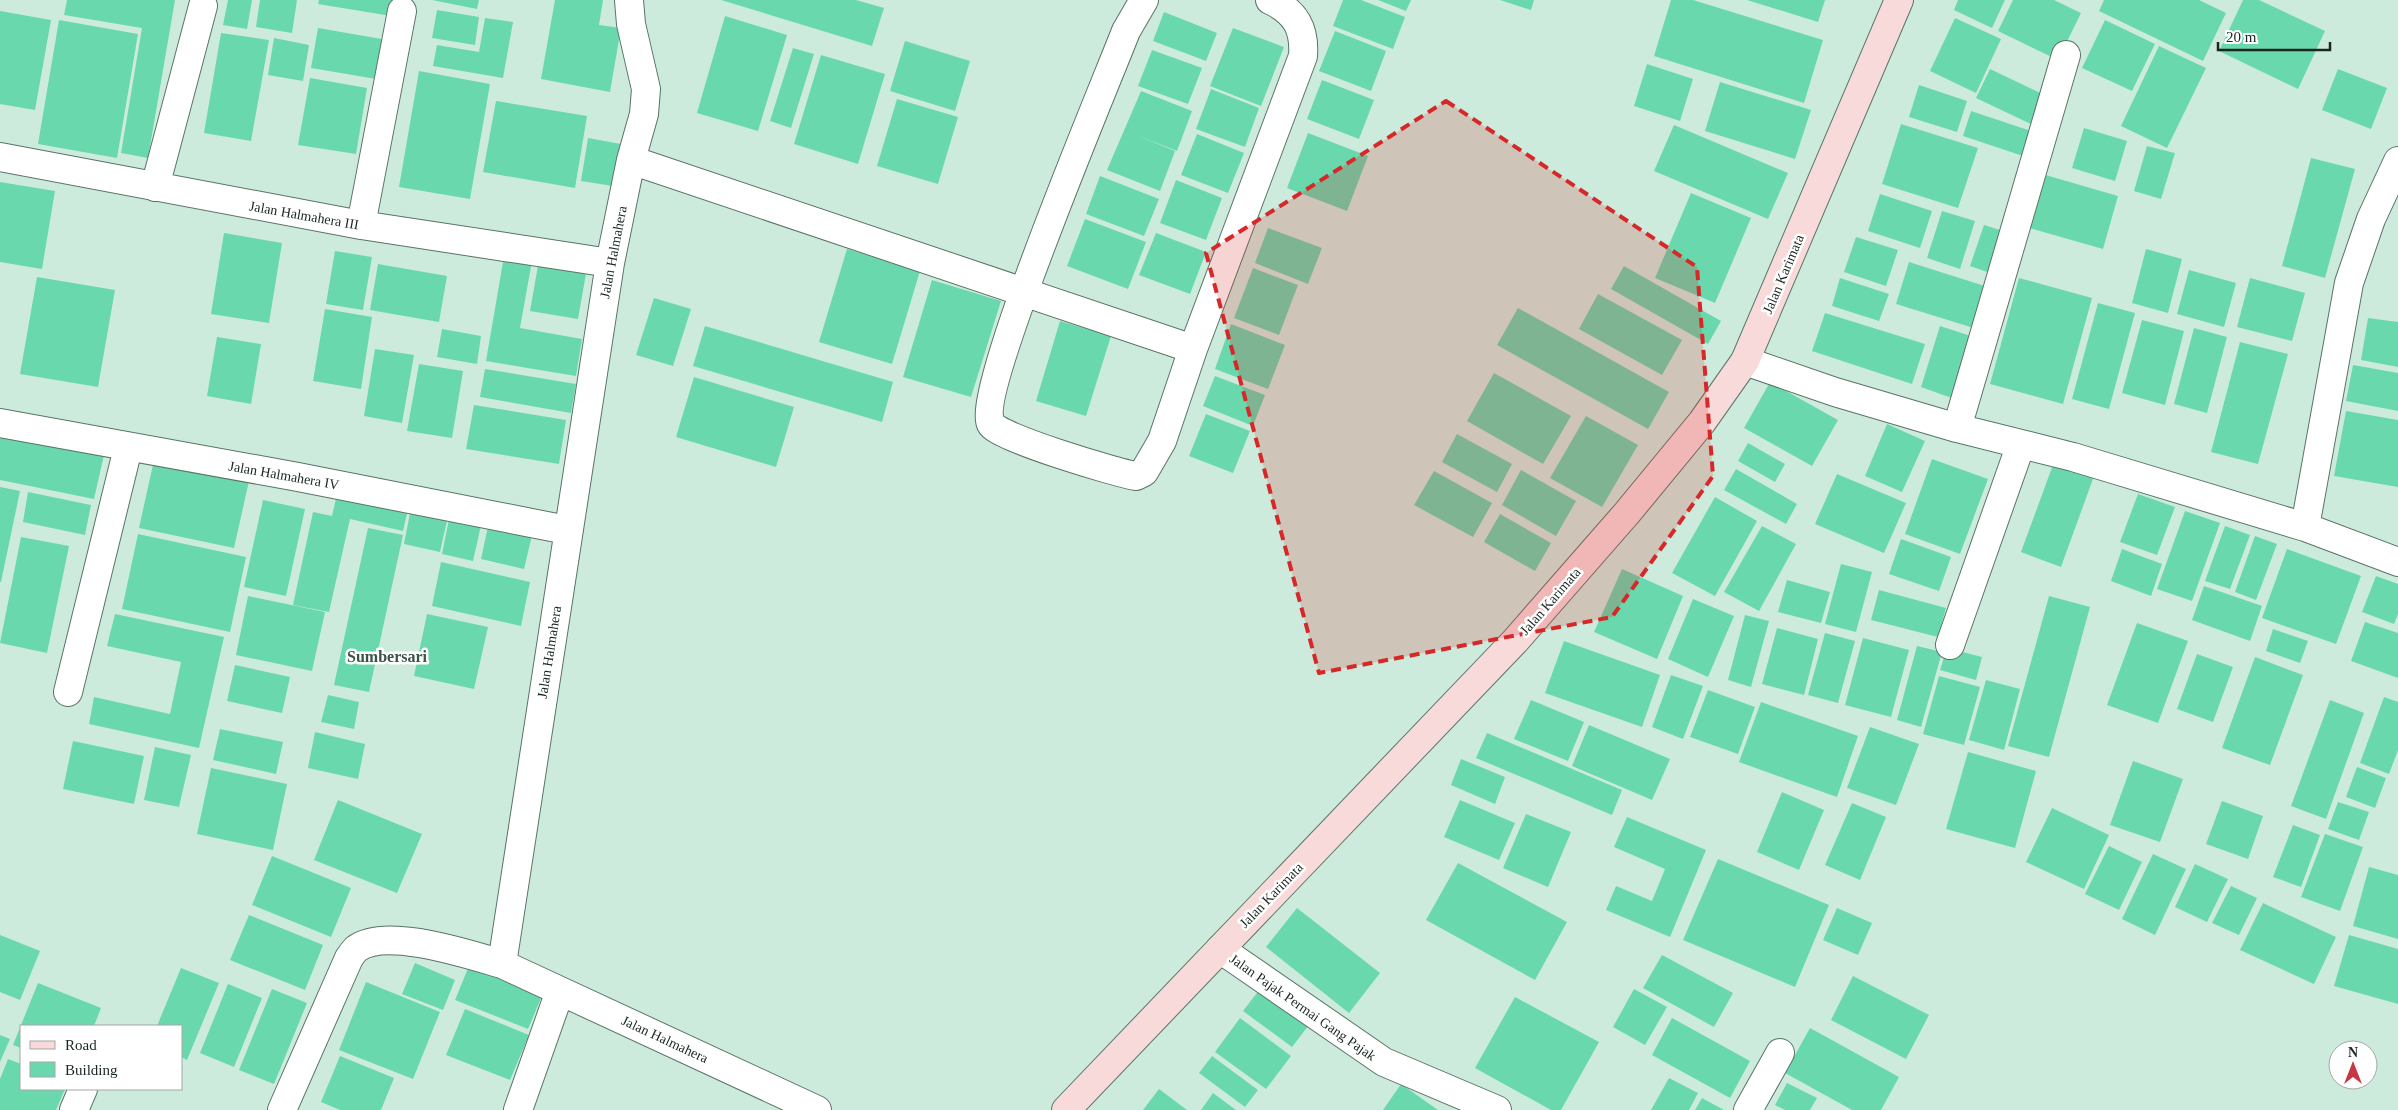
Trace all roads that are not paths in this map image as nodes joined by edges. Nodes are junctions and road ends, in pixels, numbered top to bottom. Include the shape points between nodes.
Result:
1 (630, 0) edge
2 (1144, 0) edge
3 (1270, 0) edge
4 (1899, 0) edge
5 (202, 6) dead end
6 (402, 11) dead end
7 (2066, 55) dead end
8 (0, 157) edge
9 (631, 160) junction
10 (2398, 161) edge
11 (155, 187) junction
12 (361, 225) junction
13 (610, 262) junction
14 (1022, 292) junction
15 (1193, 349) junction
16 (1745, 361) junction
17 (0, 423) edge
18 (1957, 428) junction
19 (2021, 444) junction
20 (128, 448) junction
21 (2305, 527) junction
22 (567, 530) junction
23 (2398, 562) edge
24 (1950, 646) dead end
25 (68, 692) dead end
26 (1220, 949) junction
27 (502, 964) junction
28 (560, 991) junction
29 (1780, 1054) dead end
30 (82, 1090) edge
31 (74, 1110) edge
32 (282, 1110) edge
33 (518, 1110) edge
34 (817, 1110) edge
35 (1066, 1110) edge
36 (1497, 1110) edge
37 (1748, 1110) edge

1 - 9 street, Jalan Halmahera via 631,24 646,90 644,114
2 - 14 street via 1126,31
3 - 15 street via 1288,10 1296,19 1302,30 1303,56
4 - 16 main road, Jalan Karimata
5 - 11 street
6 - 12 street
7 - 18 street
8 - 11 street, Jalan Halmahera III
9 - 13 street, Jalan Halmahera
9 - 14 street
10 - 21 street via 2371,219 2349,282
11 - 12 street, Jalan Halmahera III
12 - 13 street, Jalan Halmahera III
13 - 22 street, Jalan Halmahera
14 - 15 street
14 - 15 street via 989,415 990,424 996,431 1016,439 1128,474 1136,476 1144,472 1162,441
16 - 18 street
16 - 26 main road, Jalan Karimata via 1702,422 1634,506 1516,640
17 - 20 street, Jalan Halmahera IV
18 - 19 street
19 - 21 street
19 - 24 street
20 - 22 street, Jalan Halmahera IV
20 - 25 street
21 - 23 street
22 - 27 street, Jalan Halmahera
26 - 35 main road, Jalan Karimata
26 - 36 street, Jalan Pajak Permai Gang Pajak via 1384,1062
27 - 28 street, Jalan Halmahera
27 - 32 street via 430,944 371,942 356,948
28 - 33 street
28 - 34 street, Jalan Halmahera
29 - 37 street
30 - 31 street

